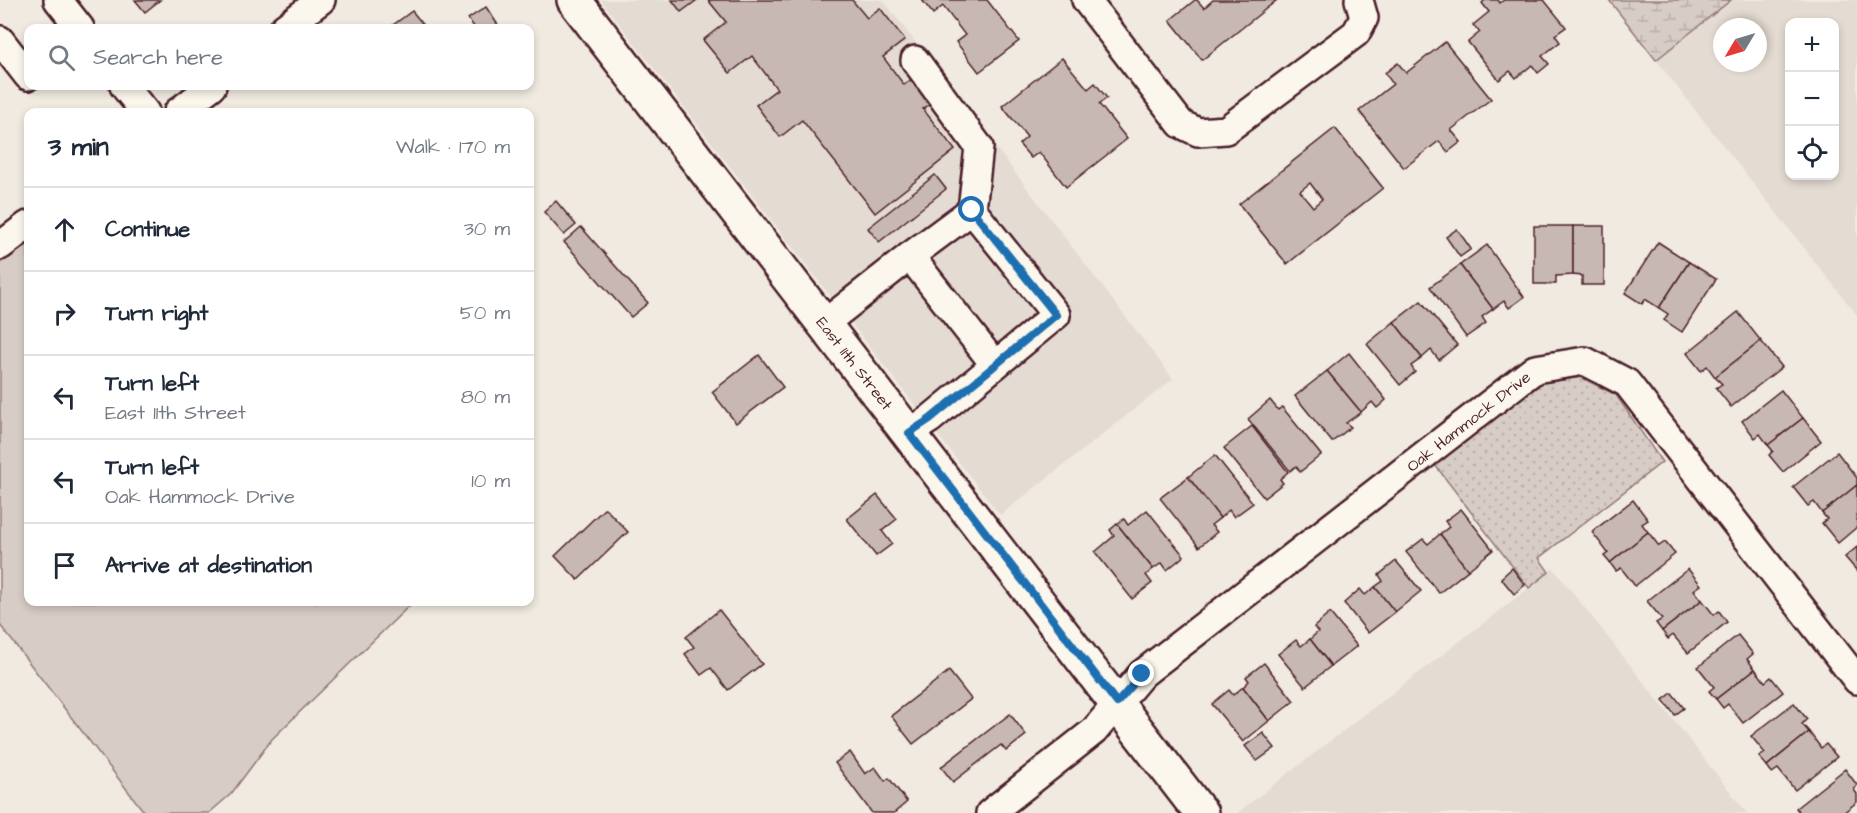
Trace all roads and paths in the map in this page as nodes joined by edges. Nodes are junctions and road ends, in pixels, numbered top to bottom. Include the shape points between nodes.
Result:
1 (58, 0) edge
2 (321, 0) edge
3 (574, 0) edge
4 (1086, 0) edge
5 (1359, 0) edge
6 (77, 24) edge
7 (289, 24) edge
8 (0, 40) edge
9 (915, 60) dead end
10 (24, 71) edge
11 (127, 90) edge
12 (207, 90) edge
13 (142, 108) edge
14 (183, 108) edge
15 (972, 210) junction
16 (24, 228) edge
17 (0, 246) edge
18 (910, 256) junction
19 (825, 323) junction
20 (995, 365) junction
21 (909, 433) junction
22 (1857, 681) edge
23 (1117, 703) junction
24 (990, 813) edge
25 (1201, 813) edge

1 - 6 street
2 - 7 street
3 - 19 main road, East 11th Street
4 - 5 street via 1181,124 1198,132 1226,130 1356,33 1364,18
8 - 10 street
9 - 15 street via 979,147
11 - 13 street
12 - 14 street
15 - 18 street
15 - 20 street via 1056,315
16 - 17 street
18 - 19 street
18 - 20 street
19 - 21 main road, East 11th Street
20 - 21 street
21 - 23 main road, East 11th Street
22 - 23 street, Oak Hammock Drive via 1627,382 1585,362 1535,369 1142,674
23 - 24 street, Oak Hammock Drive via 1094,731
23 - 25 main road, East 11th Street

